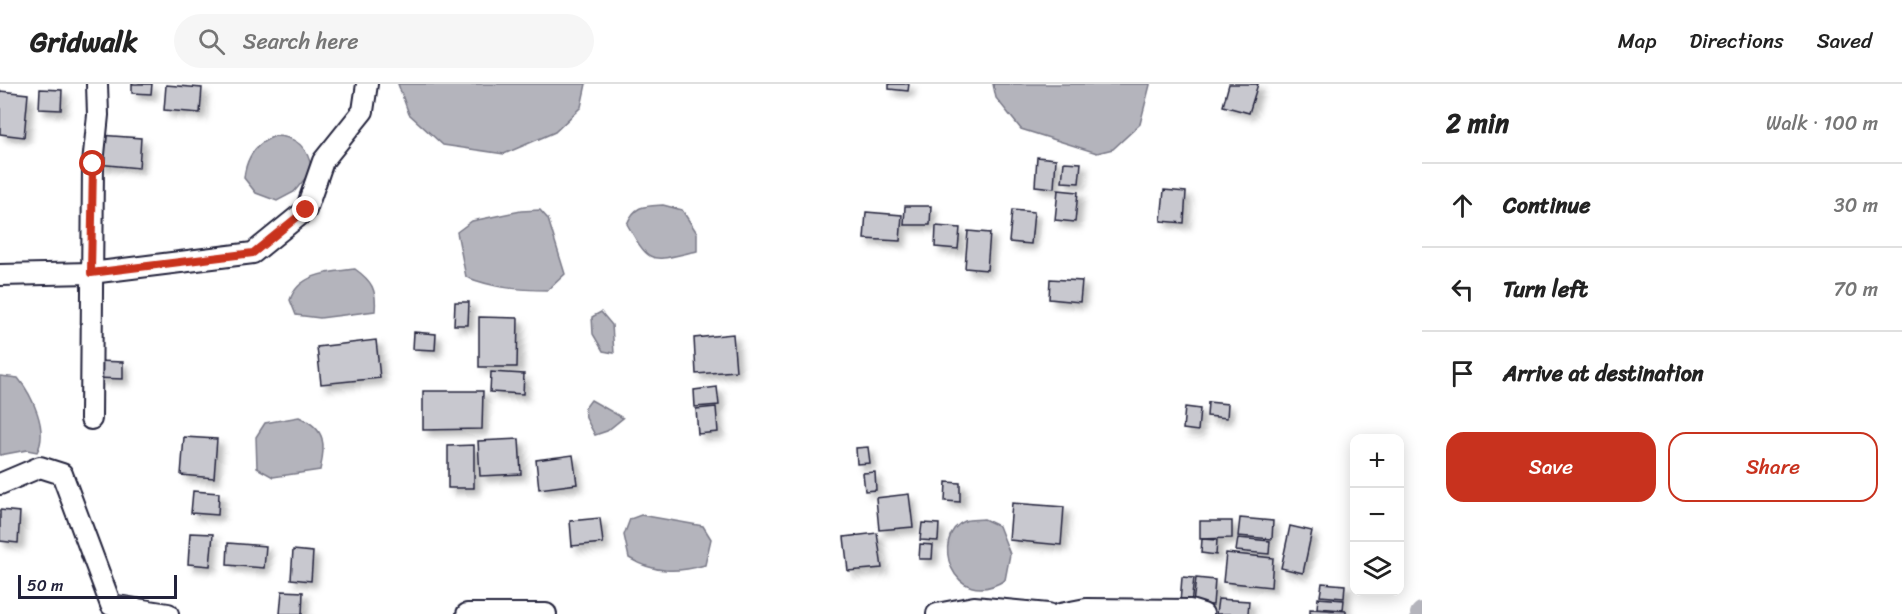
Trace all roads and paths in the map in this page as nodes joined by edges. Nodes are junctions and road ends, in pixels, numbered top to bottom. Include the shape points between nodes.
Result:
1 (97, 84) edge
2 (367, 84) edge
3 (91, 273) junction
4 (0, 275) edge
5 (91, 419) dead end
6 (0, 484) edge
7 (168, 614) edge
8 (467, 614) edge
9 (546, 614) edge
10 (937, 614) edge
11 (1048, 614) edge
12 (1060, 614) edge
13 (1203, 614) edge

1 - 3 street
2 - 3 street via 363,111 323,161 306,210 253,253
3 - 4 street
3 - 5 street
6 - 7 street via 40,467 63,474 111,605
8 - 9 street
10 - 11 street via 974,607
12 - 13 street via 1097,609 1190,610

